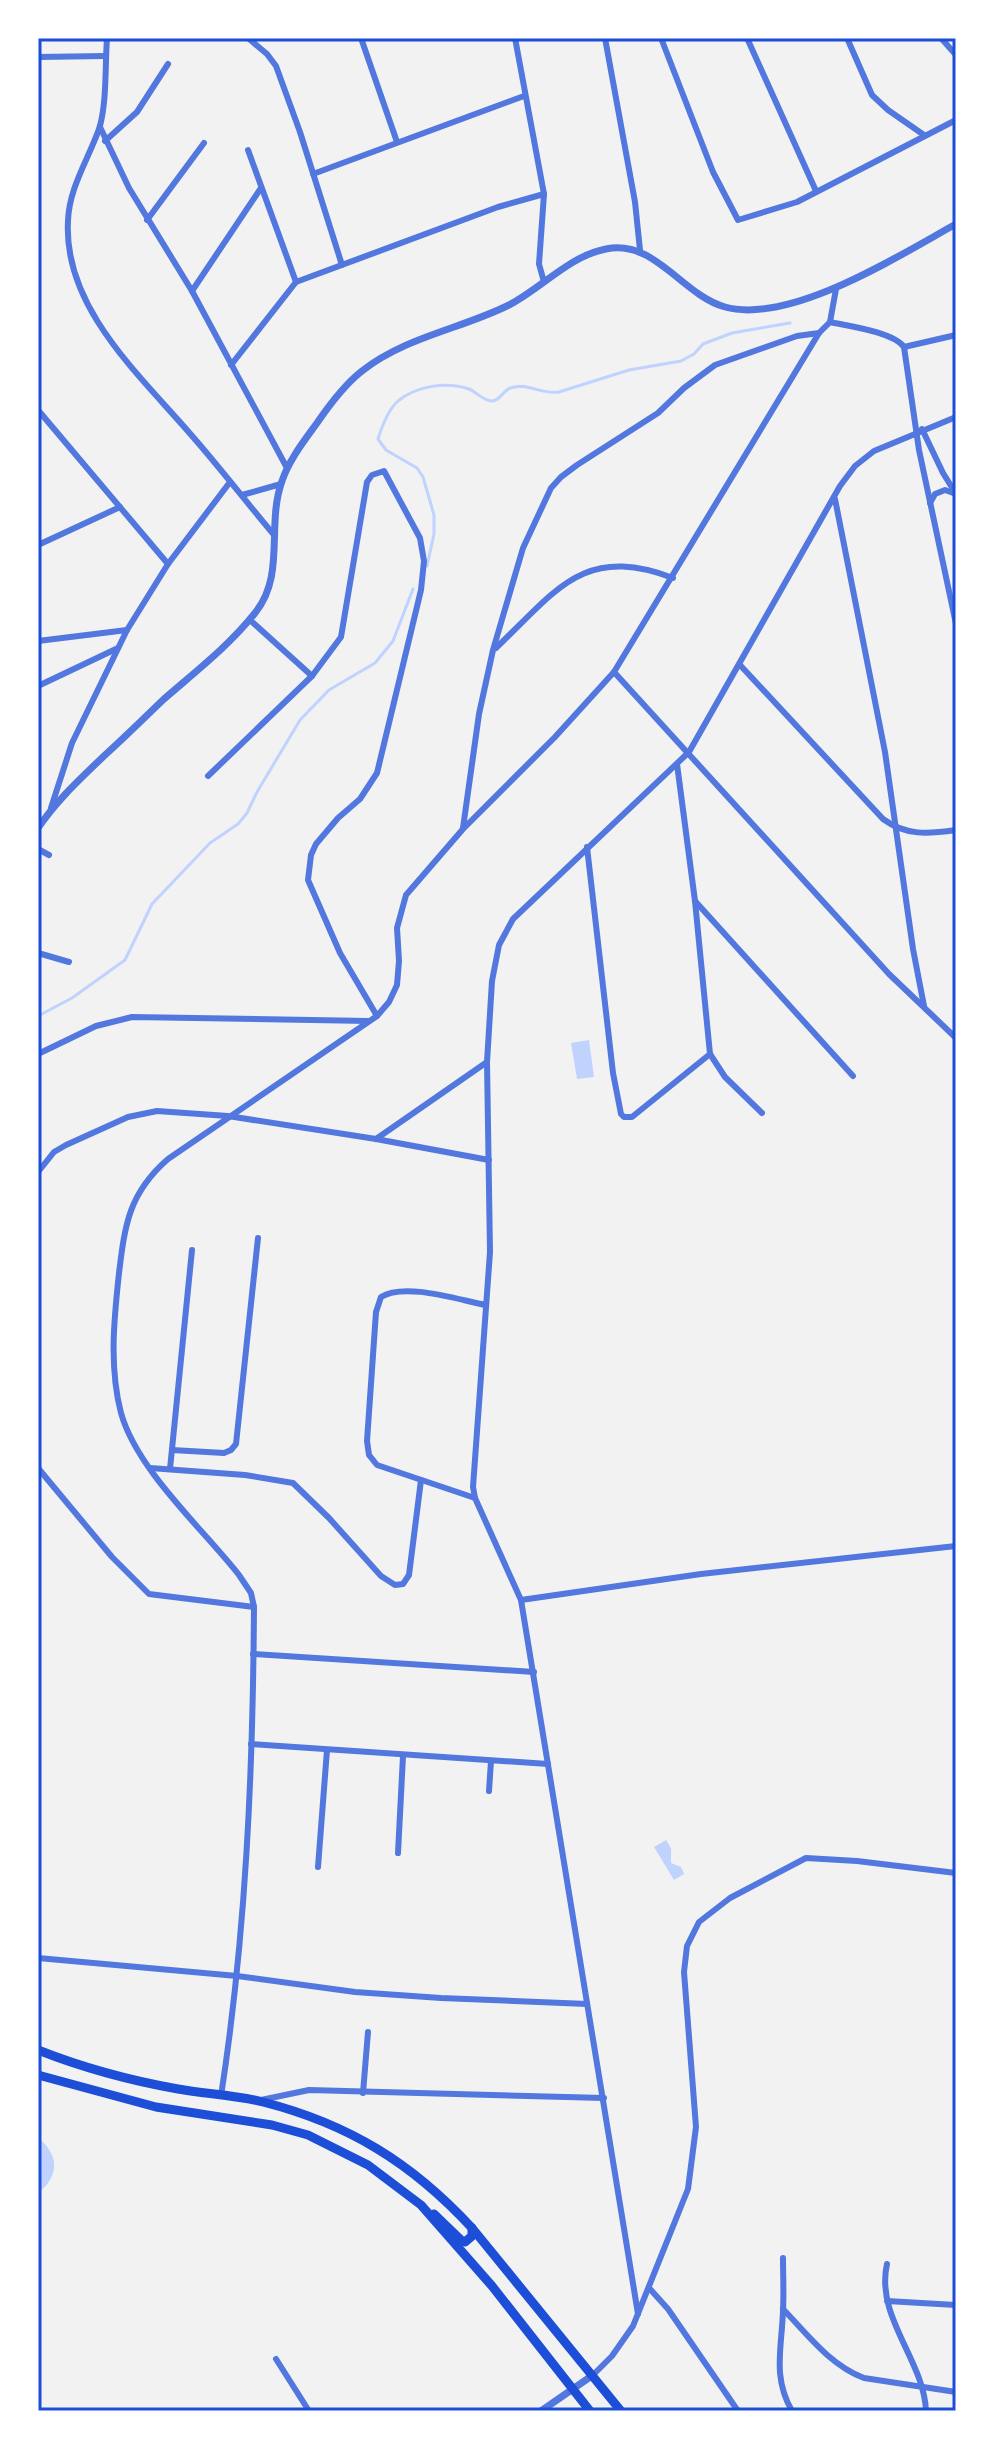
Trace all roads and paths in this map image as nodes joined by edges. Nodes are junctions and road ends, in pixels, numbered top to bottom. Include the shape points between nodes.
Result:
1 (107, 38) edge
2 (248, 38) edge
3 (361, 38) edge
4 (515, 38) edge
5 (605, 38) edge
6 (661, 38) edge
7 (747, 38) edge
8 (847, 38) edge
9 (941, 38) edge
10 (956, 55) edge
11 (106, 56) junction
12 (38, 57) edge
13 (168, 64) dead end
14 (524, 96) junction
15 (956, 120) edge
16 (100, 126) junction
17 (924, 135) junction
18 (105, 141) junction
19 (397, 142) junction
20 (204, 143) dead end
21 (248, 150) dead end
22 (313, 174) junction
23 (261, 188) junction
24 (816, 191) junction
25 (544, 194) junction
26 (147, 220) junction
27 (956, 224) edge
28 (640, 250) junction
29 (342, 265) junction
30 (296, 282) junction
31 (544, 282) junction
32 (836, 289) junction
33 (192, 291) junction
34 (830, 322) junction
35 (819, 333) junction
36 (956, 335) edge
37 (904, 347) junction
38 (231, 365) junction
39 (38, 410) edge
40 (956, 417) edge
41 (919, 430) junction
42 (287, 468) junction
43 (230, 482) junction
44 (281, 484) junction
45 (242, 495) junction
46 (835, 499) junction
47 (930, 506) junction
48 (120, 507) junction
49 (256, 514) junction
50 (275, 518) junction
51 (275, 536) junction
52 (38, 545) edge
53 (168, 564) junction
54 (673, 578) junction
55 (250, 620) junction
56 (956, 624) edge
57 (127, 630) junction
58 (38, 641) edge
59 (119, 647) junction
60 (493, 650) junction
61 (740, 665) junction
62 (614, 672) junction
63 (312, 676) junction
64 (38, 686) edge
65 (689, 752) junction
66 (677, 764) junction
67 (208, 776) dead end
68 (51, 808) junction
69 (38, 828) edge
70 (896, 828) junction
71 (463, 829) junction
72 (956, 830) edge
73 (587, 847) junction
74 (38, 849) edge
75 (49, 855) dead end
76 (695, 901) junction
77 (38, 953) edge
78 (69, 962) dead end
79 (924, 1006) junction
80 (377, 1016) junction
81 (369, 1021) junction
82 (956, 1038) edge
83 (38, 1054) edge
84 (710, 1054) junction
85 (487, 1062) junction
86 (853, 1076) dead end
87 (762, 1113) dead end
88 (228, 1116) junction
89 (376, 1139) junction
90 (489, 1160) junction
91 (38, 1172) edge
92 (258, 1238) dead end
93 (192, 1250) dead end
94 (486, 1305) junction
95 (172, 1450) junction
96 (38, 1468) edge
97 (149, 1468) junction
98 (170, 1469) junction
99 (421, 1480) junction
100 (475, 1498) junction
101 (956, 1546) edge
102 (521, 1600) junction
103 (254, 1607) junction
104 (253, 1654) junction
105 (534, 1672) junction
106 (251, 1744) junction
107 (327, 1750) junction
108 (403, 1756) junction
109 (491, 1761) junction
110 (548, 1764) junction
111 (489, 1791) dead end
112 (398, 1853) dead end
113 (318, 1867) dead end
114 (956, 1873) edge
115 (38, 1958) edge
116 (237, 1976) junction
117 (587, 2004) junction
118 (368, 2032) dead end
119 (38, 2050) edge
120 (38, 2075) edge
121 (363, 2093) junction
122 (221, 2096) junction
123 (604, 2098) junction
124 (259, 2101) junction
125 (421, 2205) junction
126 (472, 2228) junction
127 (783, 2258) dead end
128 (887, 2264) dead end
129 (650, 2289) junction
130 (887, 2301) junction
131 (956, 2305) edge
132 (783, 2309) junction
133 (638, 2314) junction
134 (276, 2359) dead end
135 (593, 2375) junction
136 (921, 2387) junction
137 (574, 2390) junction
138 (956, 2392) edge
139 (309, 2411) edge
140 (541, 2411) edge
141 (590, 2411) edge
142 (621, 2411) edge
143 (738, 2411) edge
144 (792, 2411) edge
145 (926, 2411) edge

1 - 11 street
2 - 22 street via 276,66
3 - 19 street
4 - 14 street
5 - 28 street
6 - 24 street via 713,172 738,220
7 - 24 street
8 - 17 street via 872,95
9 - 10 street
11 - 12 street
11 - 16 street
13 - 18 street via 137,112
14 - 19 street
14 - 25 street
15 - 17 street
16 - 18 street
16 - 43 street via 75,186 68,220 80,286 94,316 124,356
17 - 24 street
18 - 26 street
19 - 22 street
20 - 26 street
21 - 23 street
22 - 29 street
23 - 30 street
23 - 33 street
25 - 29 street
25 - 31 street via 539,264
26 - 33 street
27 - 32 street
28 - 31 street via 621,247 590,254
28 - 32 street via 704,298 725,307 773,307
29 - 30 street
30 - 38 street
31 - 42 street via 512,303 403,346 360,372
32 - 34 street
33 - 38 street
34 - 35 street
34 - 37 street via 879,334
35 - 54 street
35 - 60 street via 715,365 648,421 561,477 545,498 523,548
36 - 37 street
37 - 41 street
38 - 42 street
39 - 48 street
40 - 41 street
41 - 46 street via 864,457
41 - 47 street
41 - 47 street via 956,494 937,492
42 - 44 street
43 - 45 street
43 - 53 street
44 - 45 street
44 - 50 street
45 - 49 street
46 - 61 street
46 - 70 street
47 - 56 street
48 - 52 street
48 - 53 street
49 - 50 street
49 - 51 street
50 - 51 street
51 - 55 street via 267,594
53 - 57 street
54 - 60 street via 635,567 590,569 548,598
54 - 62 street
55 - 63 street
55 - 68 street
57 - 58 street
57 - 59 street
59 - 64 street
59 - 68 street via 72,743
60 - 71 street
61 - 65 street
61 - 70 street via 864,801
62 - 65 street
62 - 71 street
63 - 67 street
63 - 80 street via 344,631 367,482 381,470 420,538 421,590 377,773 360,799 316,844 308,880 340,953
65 - 66 street
65 - 79 street
66 - 73 street
66 - 76 street
68 - 69 street
70 - 72 street via 920,833
70 - 79 street
71 - 80 street via 406,895 397,928 397,985
73 - 84 street via 621,1114 632,1117
73 - 85 street via 502,935 492,981
74 - 75 street
76 - 84 street
76 - 86 street
77 - 78 street
79 - 82 street
80 - 81 street
81 - 83 street via 132,1017 96,1026
81 - 88 street
84 - 87 street
85 - 89 street
85 - 90 street
88 - 89 street
88 - 91 street via 157,1111 128,1117 54,1152
88 - 97 street via 147,1179 124,1233 114,1324 115,1382 122,1416
89 - 90 street
90 - 94 street
92 - 95 street via 236,1444 224,1453
93 - 95 street
94 - 99 street via 411,1291 387,1293 378,1303 367,1450 377,1465
94 - 100 street
95 - 98 street
96 - 103 street via 149,1594
97 - 98 street
97 - 103 street via 239,1575
98 - 99 street via 293,1483 395,1585 409,1575
99 - 100 street
100 - 102 street
101 - 102 street
102 - 105 street
103 - 104 street
104 - 105 street
104 - 106 street
105 - 110 street
106 - 107 street
106 - 116 street
107 - 108 street
107 - 113 street
108 - 109 street
108 - 112 street
109 - 110 street
109 - 111 street
110 - 117 street
114 - 129 street via 806,1858 730,1898 699,1922 687,1946 684,1972 696,2127 688,2189
115 - 116 street
116 - 117 street via 355,1992
116 - 122 street
117 - 123 street
118 - 121 street
119 - 122 main road
120 - 125 main road via 156,2107 249,2120 308,2135 368,2165
121 - 123 street
121 - 124 street via 296,2091
122 - 124 main road
123 - 133 street
124 - 126 main road via 321,2119 389,2153
125 - 126 main road via 462,2241 472,2236
125 - 137 main road
126 - 135 main road
127 - 132 street
128 - 130 street
129 - 133 street
129 - 143 street
130 - 131 street
130 - 136 street
132 - 136 street via 851,2373
132 - 144 street via 778,2373
133 - 135 street via 623,2342
134 - 139 street
135 - 137 street
135 - 142 main road
136 - 138 street
136 - 145 street
137 - 140 street
137 - 141 main road

